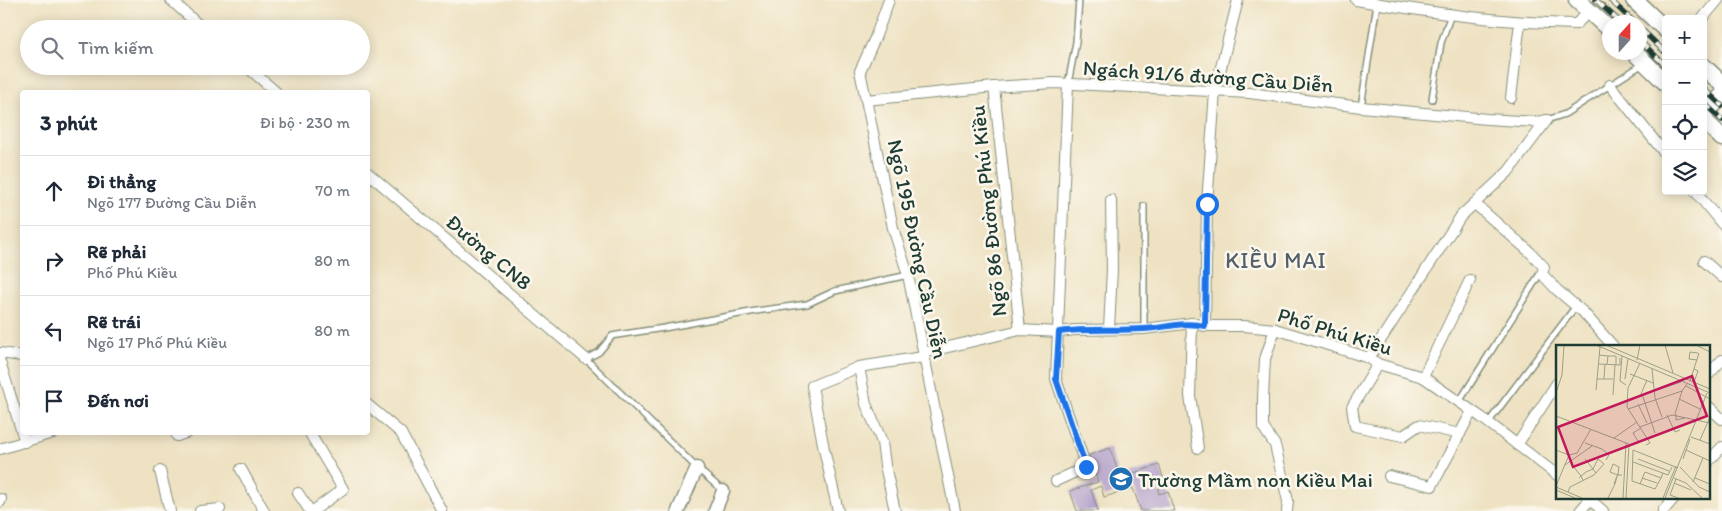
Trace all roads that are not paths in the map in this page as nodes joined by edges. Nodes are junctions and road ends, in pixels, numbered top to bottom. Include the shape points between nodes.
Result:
1 (171, 0) edge
2 (889, 0) edge
3 (1078, 0) edge
4 (1238, 0) edge
5 (1356, 0) edge
6 (1578, 0) edge
7 (1634, 0) edge
8 (1718, 0) edge
9 (1377, 3) junction
10 (1590, 12) junction
11 (1451, 14) junction
12 (1705, 15) edge
13 (193, 20) edge
14 (1520, 22) junction
15 (1602, 23) edge
16 (1662, 26) edge
17 (1637, 60) edge
18 (1641, 60) edge
19 (256, 75) edge
20 (1662, 79) edge
21 (1068, 84) junction
22 (1610, 85) junction
23 (994, 87) junction
24 (274, 90) edge
25 (1215, 91) junction
26 (1722, 96) edge
27 (1511, 98) dead end
28 (1432, 99) dead end
29 (866, 100) junction
30 (1361, 107) junction
31 (1707, 111) edge
32 (1547, 120) junction
33 (1707, 123) edge
34 (1722, 138) edge
35 (1662, 150) edge
36 (370, 175) edge
37 (1698, 195) edge
38 (1111, 200) dead end
39 (1475, 204) junction
40 (1144, 206) dead end
41 (1722, 224) edge
42 (1704, 261) dead end
43 (1544, 267) junction
44 (908, 275) junction
45 (1722, 277) edge
46 (1470, 280) dead end
47 (1576, 306) junction
48 (1192, 323) junction
49 (1205, 326) junction
50 (1109, 329) junction
51 (1144, 329) junction
52 (1275, 329) junction
53 (1020, 330) junction
54 (1059, 332) junction
55 (1612, 345) edge
56 (0, 353) edge
57 (923, 355) junction
58 (20, 356) edge
59 (1369, 358) junction
60 (586, 359) junction
61 (1722, 360) edge
62 (0, 362) edge
63 (1378, 364) junction
64 (859, 367) junction
65 (1710, 373) edge
66 (1423, 377) junction
67 (1556, 385) edge
68 (1459, 402) junction
69 (370, 407) edge
70 (1710, 408) edge
71 (1472, 411) junction
72 (1722, 419) edge
73 (1488, 423) junction
74 (20, 426) edge
75 (1460, 434) junction
76 (23, 435) edge
77 (47, 435) edge
78 (311, 435) edge
79 (25, 442) junction
80 (1517, 445) junction
81 (1198, 448) dead end
82 (0, 449) edge
83 (1721, 451) edge
84 (1710, 460) edge
85 (696, 468) junction
86 (241, 469) dead end
87 (160, 471) dead end
88 (1556, 474) edge
89 (1389, 476) dead end
90 (1056, 481) dead end
91 (723, 490) joint
92 (298, 492) dead end
93 (1589, 498) edge
94 (1674, 498) edge
95 (220, 509) dead end
96 (170, 511) edge
97 (200, 511) edge
98 (264, 511) edge
99 (312, 511) edge
100 (442, 511) edge
101 (678, 511) edge
102 (714, 511) edge
103 (838, 511) edge
104 (895, 511) edge
105 (955, 511) edge
106 (1288, 511) edge
107 (1580, 511) edge
108 (1603, 511) edge
109 (1662, 511) edge

1 - 13 street
2 - 29 street, Ngõ 195 Đường Cầu Diễn via 860,71
3 - 21 lane via 1076,42
4 - 25 street
5 - 9 street
6 - 10 highway
7 - 16 highway
8 - 12 street
9 - 11 street
9 - 30 lane
10 - 14 street via 1576,24
10 - 15 highway
11 - 14 street
11 - 28 lane via 1441,43
14 - 27 street
17 - 22 lane
18 - 20 highway
19 - 24 street
21 - 23 street, Ngách 91/6 đường Cầu Diễn
21 - 25 street, Ngách 91/6 đường Cầu Diễn
21 - 54 street
22 - 32 lane via 1565,114
22 - 35 street
23 - 29 street, Ngách 91/6 đường Cầu Diễn
23 - 53 street, Ngõ 86 Đường Phú Kiều
25 - 30 street, Ngách 91/6 đường Cầu Diễn
25 - 49 street via 1207,204
26 - 31 highway
29 - 44 street, Ngõ 195 Đường Cầu Diễn via 893,228
30 - 32 street, Ngách 91/6 đường Cầu Diễn via 1487,119
32 - 39 street via 1508,172
33 - 34 highway
36 - 60 street, Đường CN8
37 - 41 street
38 - 50 street
39 - 43 street
39 - 59 street via 1461,216
40 - 51 lane
42 - 45 street
43 - 47 street via 1542,274
43 - 68 lane
44 - 57 street, Ngõ 195 Đường Cầu Diễn
44 - 60 lane via 835,292 807,304 617,334 599,352
46 - 66 street
47 - 55 street
47 - 73 lane
48 - 49 street, Phố Phú Kiều
48 - 51 street, Phố Phú Kiều
48 - 81 street via 1190,396
49 - 52 street, Phố Phú Kiều
50 - 51 street, Phố Phú Kiều
50 - 54 street, Phố Phú Kiều
52 - 59 street, Phố Phú Kiều
52 - 106 street via 1266,359 1263,427 1275,445
53 - 54 street, Phố Phú Kiều
53 - 57 street, Phố Phú Kiều
54 - 90 street via 1056,379 1086,467
56 - 58 street
57 - 64 street, Phố Phú Kiều
57 - 105 street, Ngõ 195 Đường Cầu Diễn
59 - 63 street, Phố Phú Kiều
60 - 85 lane
61 - 65 street
62 - 74 street
63 - 66 street, Phố Phú Kiều
63 - 75 street via 1352,407 1355,426 1402,436 1419,425
64 - 103 street, Phố Phú Kiều via 812,386
64 - 104 street via 866,404 882,442
66 - 68 street, Phố Phú Kiều
67 - 80 street
68 - 71 street, Phố Phú Kiều
69 - 100 street via 401,433
70 - 72 street
71 - 73 street, Phố Phú Kiều
71 - 75 street
73 - 80 street, Phố Phú Kiều
75 - 89 street via 1432,486
76 - 79 street
77 - 79 street
78 - 99 street via 343,489
79 - 82 street
80 - 88 street, Phố Phú Kiều
83 - 84 street
85 - 91 lane
85 - 101 street
86 - 98 street
87 - 96 street
91 - 102 street
92 - 99 street
93 - 107 street
93 - 108 street
94 - 109 street
95 - 97 street

